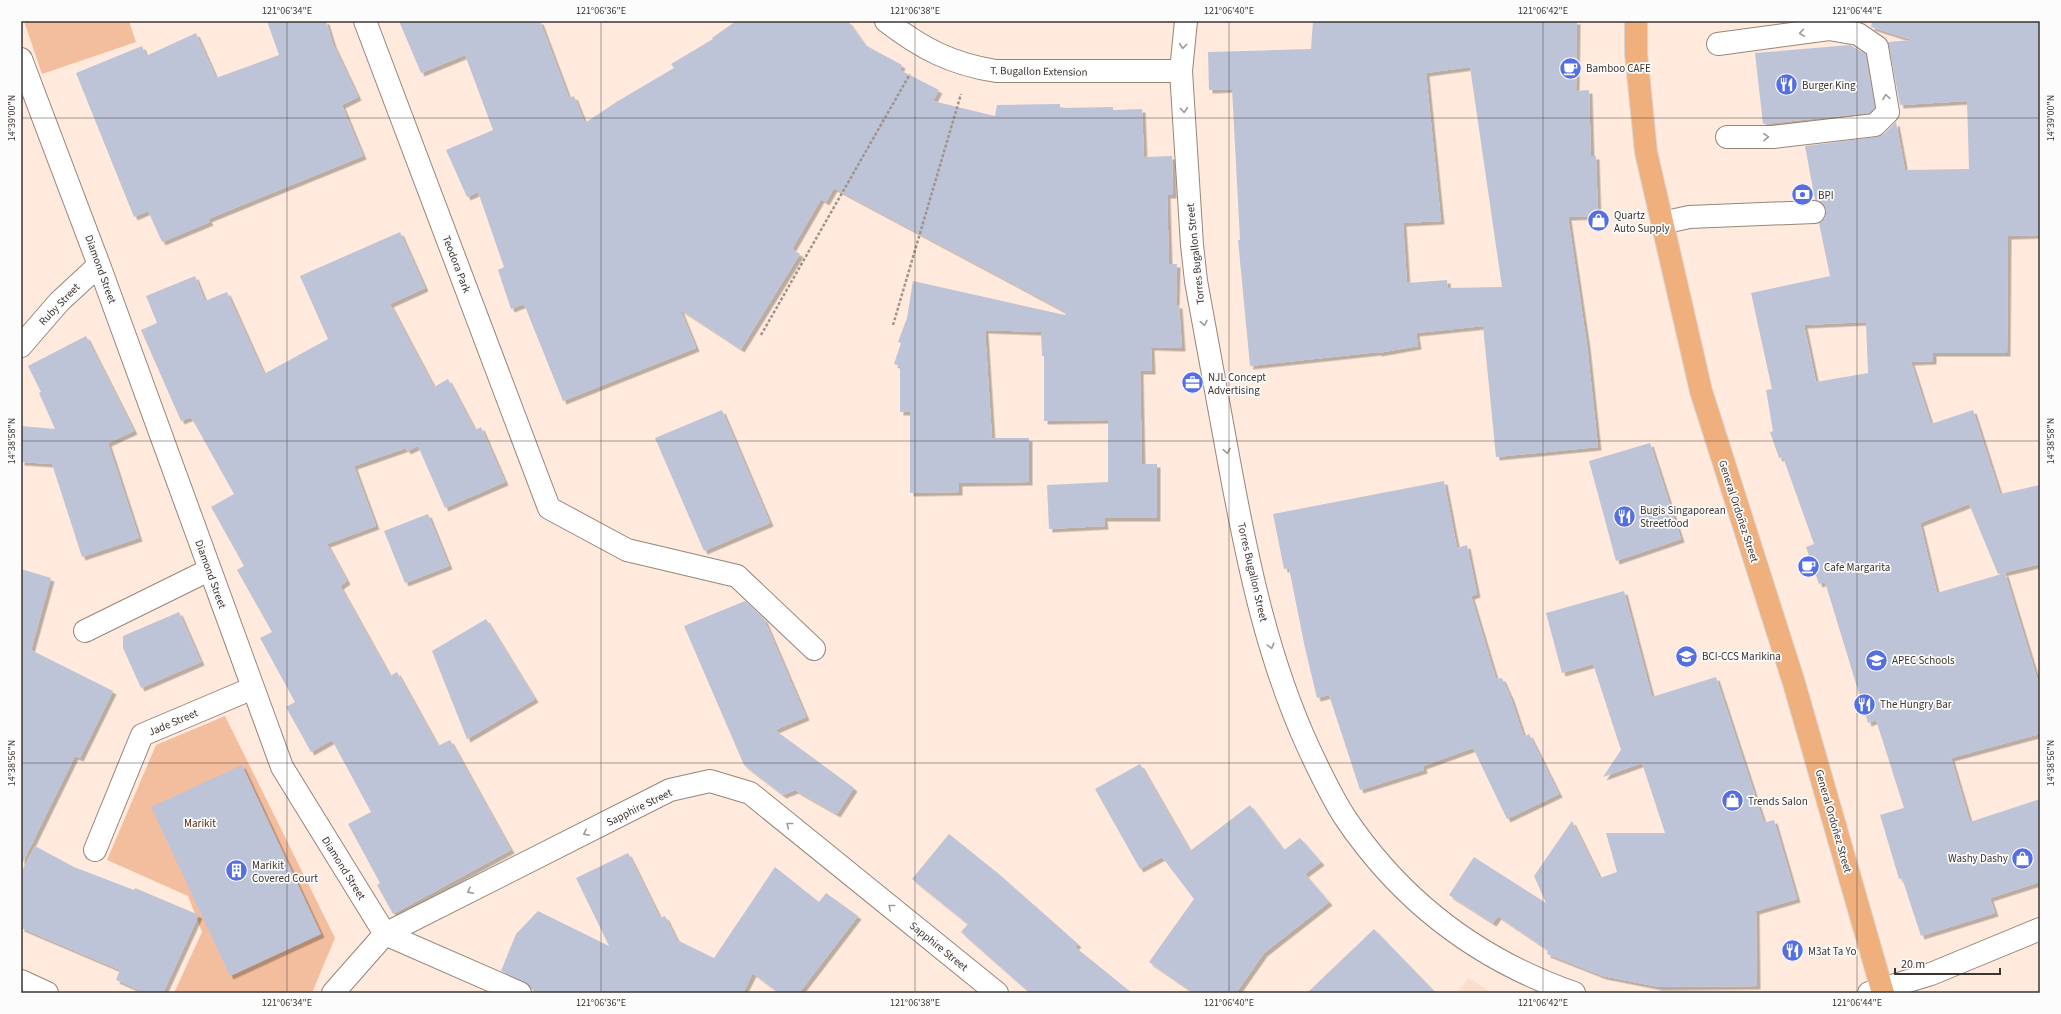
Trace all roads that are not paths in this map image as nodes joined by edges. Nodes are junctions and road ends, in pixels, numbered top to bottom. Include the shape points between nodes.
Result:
1 (365, 21) edge
2 (886, 21) edge
3 (1186, 21) edge
4 (1636, 21) edge
5 (1718, 44) dead end
6 (21, 59) edge
7 (1181, 71) junction
8 (1727, 137) dead end
9 (1814, 212) dead end
10 (1662, 223) junction
11 (99, 264) junction
12 (21, 346) edge
13 (209, 570) junction
14 (85, 631) dead end
15 (814, 649) dead end
16 (252, 688) junction
17 (95, 850) dead end
18 (2040, 929) edge
19 (385, 934) junction
20 (24, 986) edge
21 (1878, 992) edge
22 (47, 993) edge
23 (333, 993) edge
24 (520, 993) edge
25 (997, 993) edge
26 (1574, 993) edge

1 - 15 street, Teodora Park via 549,508 627,550 737,576
2 - 7 street, T. Bugallon Extension via 924,49 970,67 996,71
3 -> 7 street, Torres Bugallon Street
4 - 10 main road, General Ordoñez Street via 1636,53 1646,152
8 -> 5 street via 1773,137 1875,125 1888,112 1877,47 1858,34 1829,29
6 - 11 street, Diamond Street
7 -> 26 street, Torres Bugallon Street via 1196,281 1247,553 1278,673 1289,703 1345,818 1368,850 1402,886 1428,912 1473,946 1524,974
9 - 10 street via 1689,218
10 - 21 main road, General Ordoñez Street via 1700,391 1794,683
11 - 12 street, Ruby Street via 59,302
11 - 13 street, Diamond Street
13 - 14 street
13 - 16 street, Diamond Street
16 - 17 street, Jade Street via 142,735
16 - 19 street, Diamond Street via 282,767
18 - 21 street via 1931,974
19 - 23 street, Sapphire Street
19 - 24 street
25 -> 19 street, Sapphire Street via 750,793 710,781 670,790
20 - 22 street

